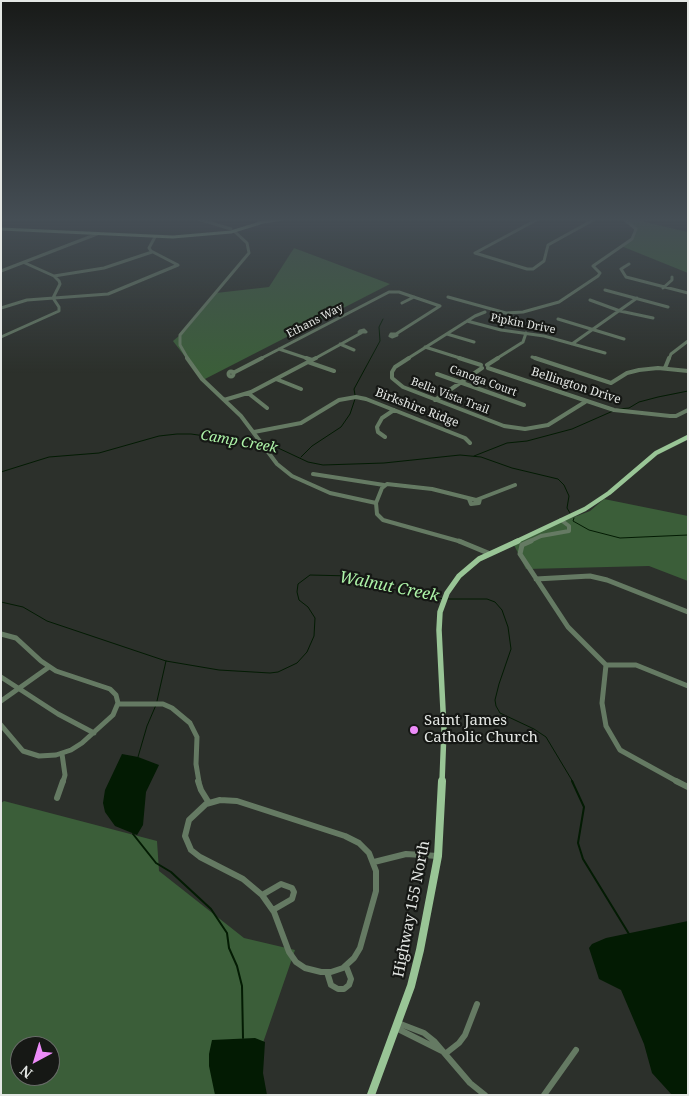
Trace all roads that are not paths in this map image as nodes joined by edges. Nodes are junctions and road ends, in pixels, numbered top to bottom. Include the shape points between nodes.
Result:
1 (41, 270) edge
2 (91, 270) edge
3 (166, 270) edge
4 (234, 270) edge
5 (597, 270) edge
6 (622, 270) edge
7 (54, 276) junction
8 (672, 277) dead end
9 (663, 288) junction
10 (605, 290) dead end
11 (688, 293) edge
12 (414, 297) junction
13 (448, 297) dead end
14 (53, 298) junction
15 (637, 298) junction
16 (590, 300) dead end
17 (402, 303) dead end
18 (668, 307) dead end
19 (1, 308) edge
20 (620, 311) junction
21 (485, 312) dead end
22 (653, 318) dead end
23 (558, 319) dead end
24 (467, 321) junction
25 (592, 330) junction
26 (361, 333) dead end
27 (526, 333) junction
28 (396, 334) dead end
29 (447, 334) junction
30 (1, 337) edge
31 (624, 339) dead end
32 (688, 341) edge
33 (474, 342) dead end
34 (340, 344) junction
35 (572, 344) junction
36 (425, 347) junction
37 (279, 349) junction
38 (354, 350) dead end
39 (605, 353) dead end
40 (532, 357) dead end
41 (310, 361) junction
42 (481, 367) junction
43 (488, 367) junction
44 (665, 368) junction
45 (334, 371) dead end
46 (688, 371) edge
47 (233, 373) dead end
48 (437, 374) dead end
49 (276, 379) junction
50 (460, 382) junction
51 (301, 389) dead end
52 (248, 393) junction
53 (435, 400) junction
54 (225, 401) junction
55 (584, 402) junction
56 (524, 405) dead end
57 (267, 408) dead end
58 (394, 410) junction
59 (688, 410) edge
60 (255, 433) junction
61 (385, 437) dead end
62 (688, 437) edge
63 (470, 443) dead end
64 (313, 474) dead end
65 (515, 485) dead end
66 (384, 486) junction
67 (376, 503) junction
68 (561, 520) junction
69 (488, 553) junction
70 (536, 579) junction
71 (688, 612) edge
72 (1, 634) edge
73 (606, 665) junction
74 (49, 667) junction
75 (1, 677) edge
76 (688, 686) edge
77 (20, 688) junction
78 (1, 701) edge
79 (118, 704) junction
80 (1, 725) edge
81 (94, 733) junction
82 (62, 754) junction
83 (688, 787) edge
84 (57, 798) dead end
85 (208, 803) junction
86 (438, 856) junction
87 (374, 862) junction
88 (262, 895) junction
89 (273, 910) junction
90 (346, 966) junction
91 (326, 972) junction
92 (477, 1004) dead end
93 (397, 1025) junction
94 (576, 1050) dead end
95 (446, 1054) junction
96 (371, 1095) edge
97 (485, 1095) edge
98 (544, 1095) edge

1 - 7 street
2 - 7 street
3 - 14 street via 108,294
4 - 54 street via 182,331 180,340 182,351 202,379
5 - 13 street via 598,276 559,302 523,312 506,313
6 - 9 street via 626,277
7 - 14 street via 60,284
8 - 9 street
9 - 11 street
10 - 15 street
12 - 17 street
12 - 28 street, Ethans Way via 440,307
12 - 37 street, Ethans Way via 389,292
14 - 19 street via 26,300
14 - 30 street via 59,307 56,313
15 - 18 street
15 - 20 street
16 - 20 street
20 - 22 street
20 - 25 street
21 - 24 street, Bella Vista Trail
23 - 25 street
24 - 27 street, Pipkin Drive
24 - 29 street, Bella Vista Trail
25 - 31 street
25 - 35 street
26 - 34 street
27 - 35 street, Pipkin Drive
27 - 43 street via 523,342
29 - 33 street
29 - 36 street, Bella Vista Trail
32 - 44 street via 671,354
34 - 38 street
34 - 41 street
35 - 39 street, Pipkin Drive
36 - 42 street
36 - 53 street, Bella Vista Trail via 395,367 392,378 403,387
37 - 41 street
37 - 47 street, Ethans Way
40 - 44 street via 610,383 631,372
41 - 45 street
41 - 49 street
42 - 43 street
42 - 50 street
43 - 55 street, Bellington Drive
44 - 46 street
48 - 50 street, Canoga Court
49 - 51 street
49 - 52 street
50 - 53 street
50 - 56 street, Canoga Court
52 - 54 street
52 - 57 street
53 - 55 street, Bella Vista Trail via 504,426 525,429 548,425
54 - 60 street
55 - 59 street, Bellington Drive via 614,410 658,415 676,416
58 - 60 street, Birkshire Ridge via 362,398 346,398 303,422
58 - 61 street via 382,418 377,427
58 - 63 street, Birkshire Ridge via 467,438
60 - 67 street via 285,471 301,481 330,493
62 - 68 main road, Highway 155 North via 656,453 610,494
64 - 66 street
65 - 66 street via 480,499 476,504 471,504 469,499 420,487 397,483
66 - 67 street
67 - 69 street via 376,514 383,520 455,539
68 - 69 main road, Highway 155 North
68 - 70 street via 571,529 567,533 546,534 520,548 520,554
69 - 86 main road, Highway 155 North via 463,572 447,593 440,612 444,730
70 - 71 street via 598,578
70 - 73 street via 568,627
72 - 74 street via 17,639
73 - 76 street via 636,665
73 - 83 street via 602,703 606,726 620,750
74 - 77 street
74 - 79 street via 110,689
75 - 77 street
77 - 78 street
77 - 81 street
79 - 81 street via 113,715
79 - 85 street via 163,704 190,723 196,734 198,779
80 - 82 street via 17,746 26,752 42,756
81 - 82 street
82 - 84 street via 65,775
85 - 87 street via 237,801 330,830 359,843
85 - 88 street via 187,824 185,836 189,846 197,855 243,879
86 - 87 street via 406,854
86 - 93 main road, Highway 155 North via 420,950
87 - 90 street via 376,891 360,948
88 - 89 street
88 - 89 street via 281,884 292,888 292,899
89 - 91 street via 294,959 305,968
90 - 91 street
90 - 91 street via 351,979 344,989 331,985
92 - 95 street via 465,1035
93 - 95 street
93 - 96 main road, Highway 155 North
94 - 98 street
95 - 97 street

